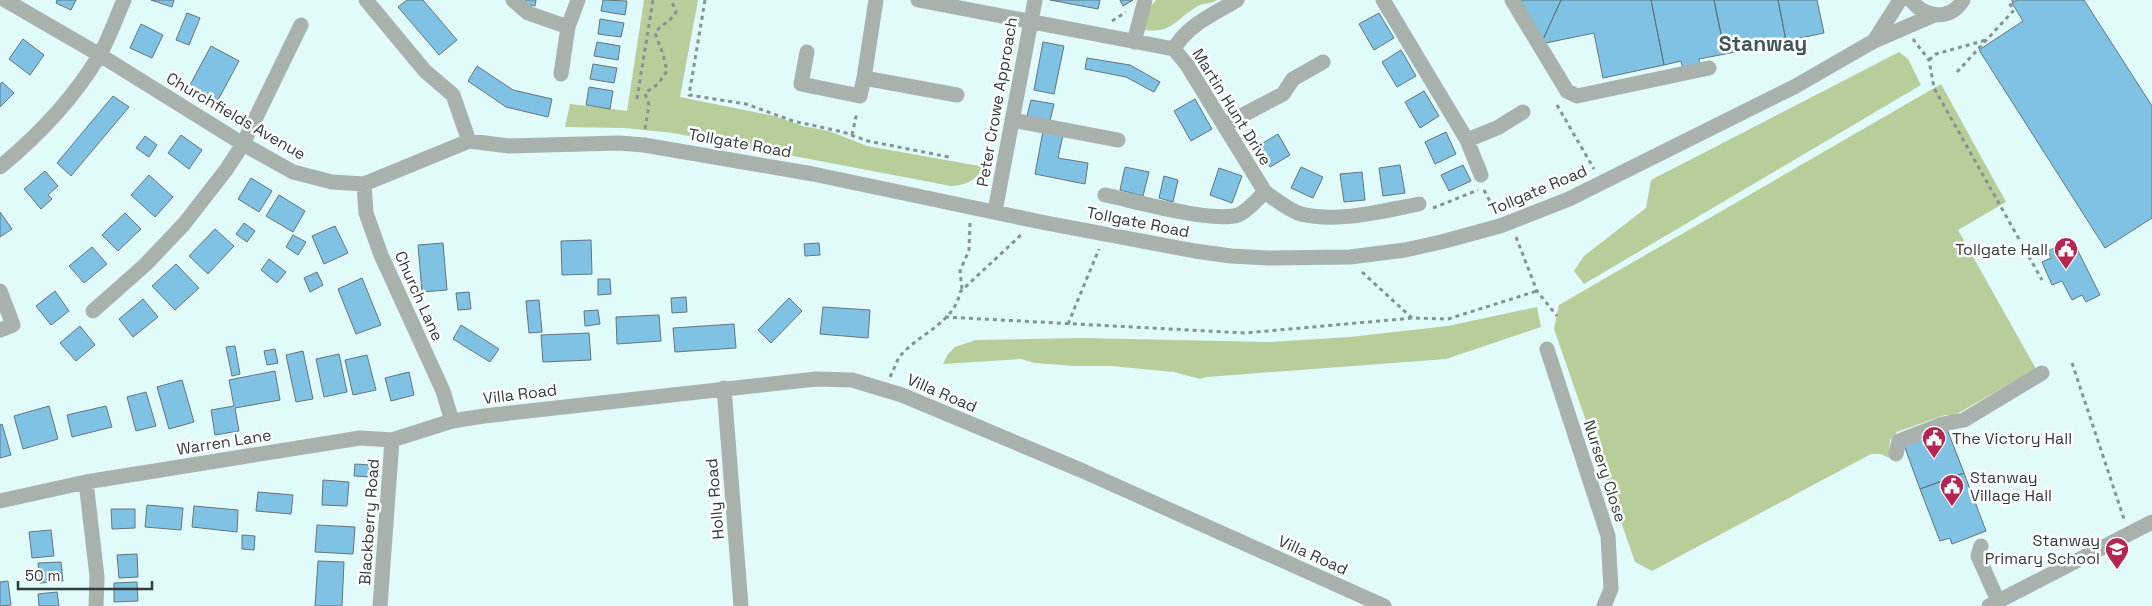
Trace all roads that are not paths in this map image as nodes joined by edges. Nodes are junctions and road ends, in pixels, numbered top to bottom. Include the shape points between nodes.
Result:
1 (5, 0) edge
2 (124, 0) edge
3 (366, 0) edge
4 (513, 0) edge
5 (578, 0) edge
6 (876, 0) edge
7 (918, 0) edge
8 (1035, 0) edge
9 (1144, 0) edge
10 (1237, 0) edge
11 (1383, 0) edge
12 (1512, 0) edge
13 (1900, 0) edge
14 (1910, 0) edge
15 (1963, 0) edge
16 (1934, 15) junction
17 (1030, 22) junction
18 (301, 25) dead end
19 (568, 26) junction
20 (1874, 41) junction
21 (1134, 42) junction
22 (1174, 49) junction
23 (807, 52) dead end
24 (100, 55) junction
25 (1323, 62) dead end
26 (1709, 68) dead end
27 (561, 74) dead end
28 (864, 78) junction
29 (958, 96) dead end
30 (1523, 112) dead end
31 (1012, 120) junction
32 (1224, 126) junction
33 (1118, 140) dead end
34 (1467, 140) junction
35 (469, 141) junction
36 (243, 144) junction
37 (0, 167) edge
38 (1481, 175) dead end
39 (364, 184) junction
40 (1265, 192) junction
41 (1104, 195) dead end
42 (1419, 204) dead end
43 (995, 211) junction
44 (0, 291) edge
45 (93, 311) dead end
46 (0, 330) edge
47 (1547, 349) dead end
48 (2042, 373) dead end
49 (724, 388) junction
50 (452, 421) junction
51 (392, 440) junction
52 (1896, 454) dead end
53 (86, 482) junction
54 (0, 501) edge
55 (2152, 522) edge
56 (1981, 546) dead end
57 (1993, 604) edge
58 (96, 606) edge
59 (380, 606) edge
60 (741, 606) edge
61 (1384, 606) edge
62 (1604, 606) edge

1 - 24 street, Churchfields Avenue
2 - 24 street
3 - 35 street via 424,71 453,95
4 - 19 street via 528,13
5 - 19 street
6 - 28 street
7 - 17 street, Martin Hunt Drive
8 - 17 street, Peter Crowe Approach
9 - 21 street
10 - 22 street via 1195,25 1180,37
11 - 34 street
12 - 26 street via 1567,91 1577,96
13 - 20 street, Tollgate Road
14 - 16 street via 1916,8
15 - 16 street, Tollgate Road via 1953,11
16 - 20 street, Tollgate Road
17 - 21 street, Martin Hunt Drive
17 - 31 street, Peter Crowe Approach
18 - 36 street
19 - 27 street
20 - 43 street, Tollgate Road via 1794,87 1569,199 1510,222 1405,250 1300,259 1230,256
21 - 22 street, Martin Hunt Drive
22 - 32 street, Martin Hunt Drive
23 - 28 street via 801,84 860,96
24 - 36 street, Churchfields Avenue
24 - 37 street via 64,106
25 - 32 street via 1293,79 1283,94
28 - 29 street
30 - 34 street via 1497,128
31 - 33 street
31 - 43 street, Peter Crowe Approach
32 - 40 street, Martin Hunt Drive
34 - 38 street
35 - 39 street, Tollgate Road
35 - 43 street, Tollgate Road via 509,146 644,145 813,174
36 - 39 street, Churchfields Avenue via 293,172 332,182
36 - 45 street via 184,224
39 - 50 street, Church Lane via 366,213 381,255 443,391
40 - 41 street via 1240,214 1224,218
40 - 42 street, Martin Hunt Drive via 1300,214 1330,217
44 - 46 street via 13,325
47 - 62 street, Nursery Close via 1608,536 1610,589
48 - 52 street via 1964,420 1943,424 1899,441
49 - 50 street, Villa Road
49 - 60 street, Holly Road
49 - 61 street, Villa Road via 816,379 852,380 884,388 1083,472
50 - 51 street, Warren Lane
51 - 53 street, Warren Lane via 360,438
51 - 59 street, Blackberry Road
53 - 54 street, Warren Lane
53 - 58 street via 97,577
55 - 57 street
56 - 57 street via 1978,556

